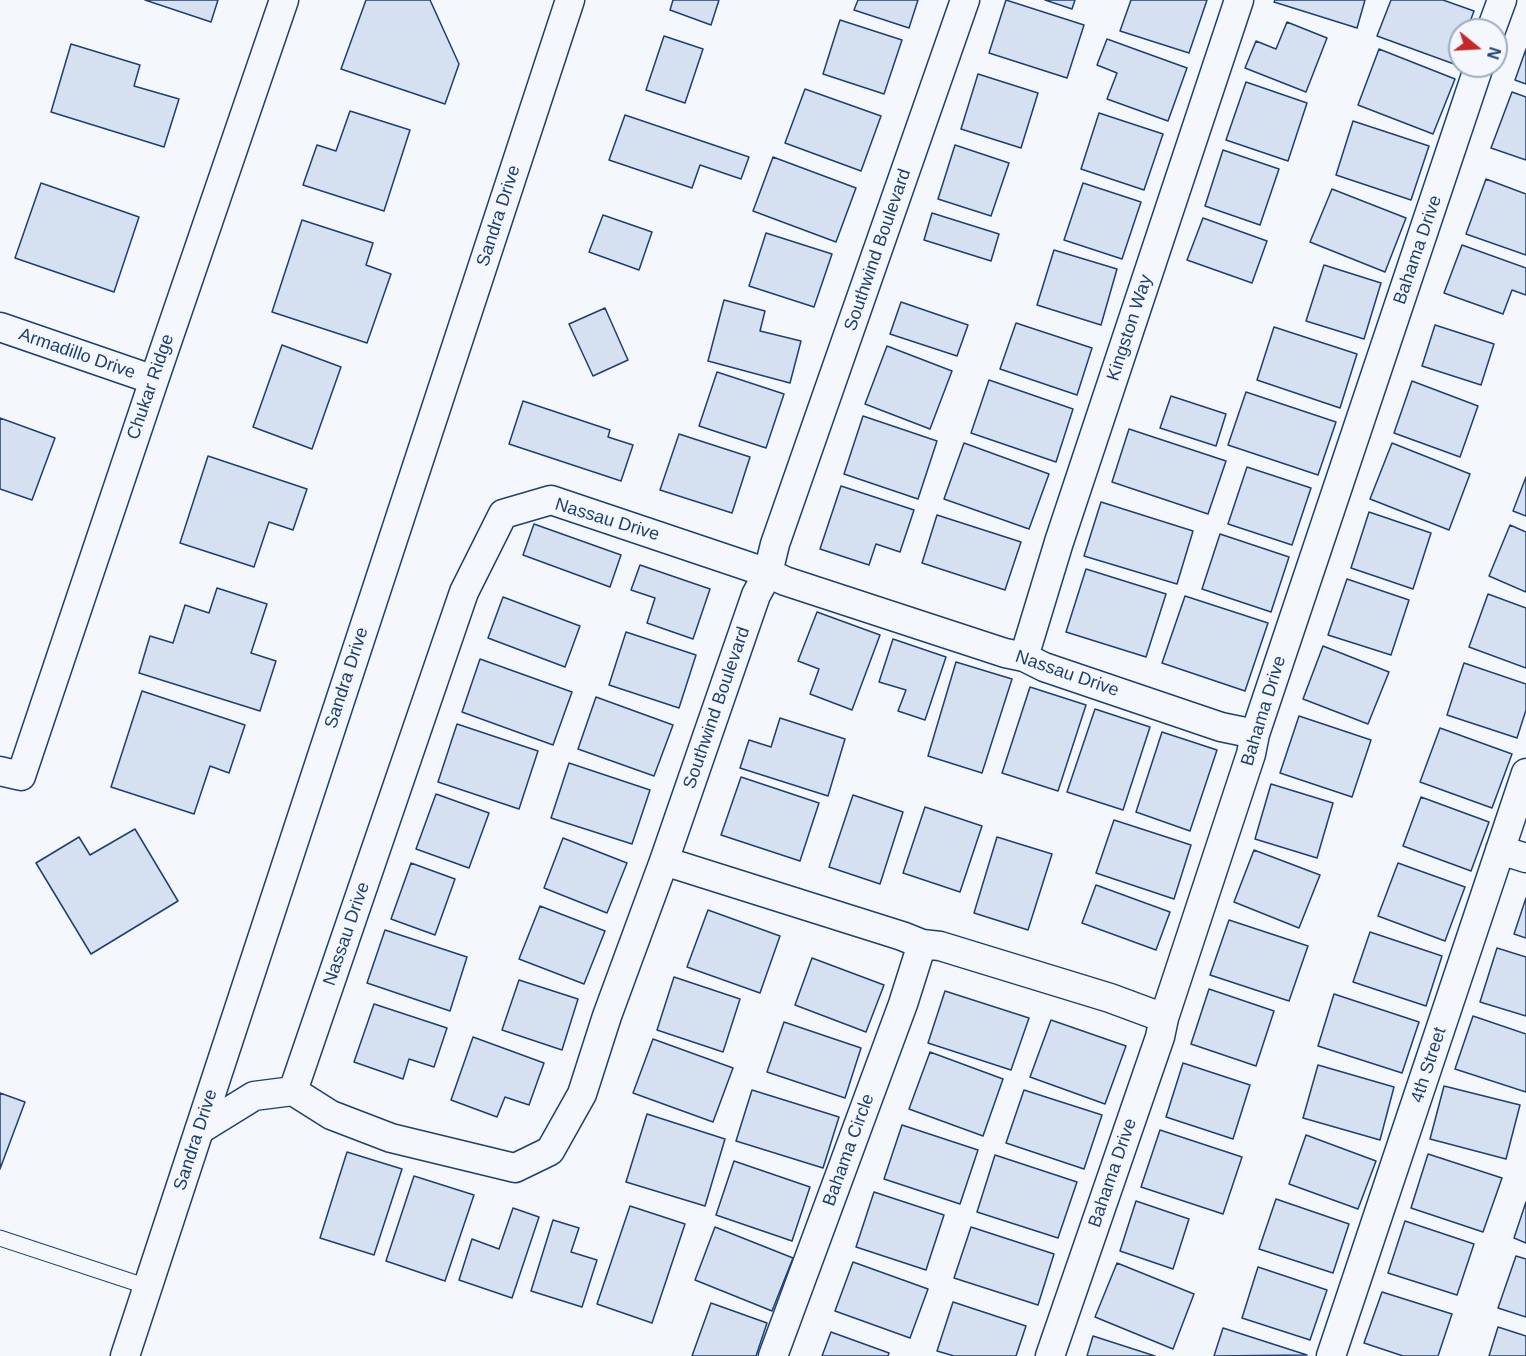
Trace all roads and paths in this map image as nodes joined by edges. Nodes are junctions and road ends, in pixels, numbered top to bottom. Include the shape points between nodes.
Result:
1 (284, 0) edge
2 (570, 0) edge
3 (965, 0) edge
4 (1239, 0) edge
5 (1502, 0) edge
6 (1495, 18) edge
7 (1475, 78) edge
8 (0, 327) edge
9 (154, 380) junction
10 (768, 573) junction
11 (1024, 657) junction
12 (1255, 734) junction
13 (11, 773) edge
14 (1526, 774) edge
15 (1513, 854) edge
16 (664, 861) junction
17 (922, 944) junction
18 (1164, 1018) junction
19 (293, 1091) junction
20 (199, 1130) junction
21 (0, 1238) edge
22 (148, 1287) junction
23 (125, 1356) edge
24 (773, 1356) edge
25 (1050, 1356) edge
26 (1331, 1356) edge

1 - 9 street, Chukar Ridge
2 - 20 street, Sandra Drive
3 - 10 street, Southwind Boulevard
4 - 11 street, Kingston Way
5 - 6 street
7 - 12 street, Bahama Drive
8 - 9 street, Armadillo Drive
9 - 13 street, Chukar Ridge
10 - 11 street, Nassau Drive
10 - 16 street, Southwind Boulevard via 756,595
10 - 19 street, Nassau Drive via 550,500 503,514 464,592
11 - 12 street, Nassau Drive via 1221,727
12 - 18 street, Bahama Drive
14 - 15 street, 4th Street
15 - 26 street, 4th Street
16 - 17 street
16 - 19 street, Southwind Boulevard via 582,1094 550,1151 515,1168 391,1138 331,1115
17 - 18 street via 940,946
17 - 24 street, Bahama Circle
18 - 25 street, Bahama Drive
19 - 20 street via 254,1096
20 - 22 street, Sandra Drive
21 - 22 lane
22 - 23 street, Sandra Drive

